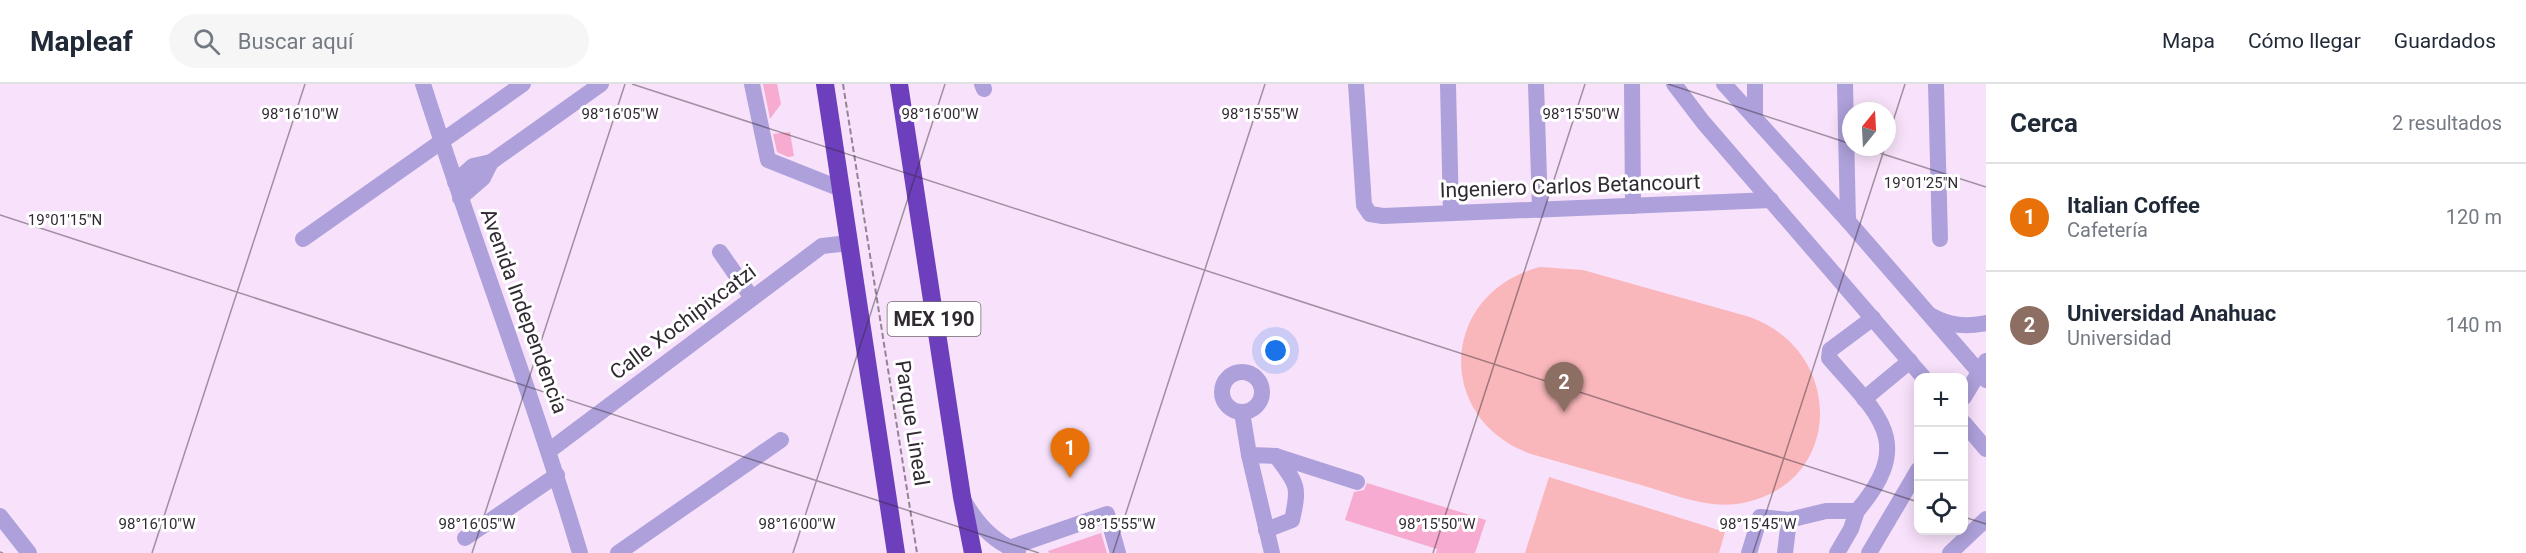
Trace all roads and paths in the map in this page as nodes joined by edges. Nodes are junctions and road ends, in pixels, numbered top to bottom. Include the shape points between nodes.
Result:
1 (423, 84) edge
2 (523, 84) edge
3 (601, 84) edge
4 (752, 84) edge
5 (825, 84) edge
6 (843, 84) edge
7 (899, 84) edge
8 (1356, 84) edge
9 (1448, 84) edge
10 (1536, 84) edge
11 (1632, 84) edge
12 (1674, 84) edge
13 (1724, 84) edge
14 (1755, 84) edge
15 (1845, 84) edge
16 (1936, 84) edge
17 (1755, 118) junction
18 (441, 142) junction
19 (841, 189) junction
20 (457, 190) junction
21 (1771, 200) junction
22 (1632, 206) junction
23 (1540, 210) junction
24 (1451, 213) junction
25 (1848, 221) junction
26 (303, 239) dead end
27 (1940, 239) dead end
28 (849, 243) junction
29 (720, 252) dead end
30 (752, 298) junction
31 (1929, 314) junction
32 (1873, 318) junction
33 (1986, 323) edge
34 (1910, 361) junction
35 (1984, 372) edge
36 (1920, 373) edge
37 (1968, 392) edge
38 (1864, 399) junction
39 (1242, 412) dead end
40 (1967, 427) edge
41 (781, 440) dead end
42 (1986, 449) edge
43 (550, 450) junction
44 (1249, 455) junction
45 (1276, 456) junction
46 (557, 476) junction
47 (1914, 477) edge
48 (1357, 482) dead end
49 (962, 497) junction
50 (1857, 510) junction
51 (0, 516) edge
52 (1986, 519) edge
53 (1789, 520) junction
54 (1266, 530) junction
55 (465, 538) dead end
56 (1015, 550) edge
57 (29, 553) edge
58 (580, 553) edge
59 (618, 553) edge
60 (896, 553) edge
61 (917, 553) edge
62 (973, 553) edge
63 (1118, 553) edge
64 (1272, 553) edge
65 (1749, 553) edge
66 (1785, 553) edge
67 (1837, 553) edge
68 (1869, 553) edge
69 (1950, 553) edge

1 - 18 street, Avenida Independencia
2 - 18 street
3 - 20 street via 491,162 474,166
4 - 19 street via 768,160
5 - 19 highway, MEX 190
6 - 61 path, Parque Lineal
7 - 49 highway, MEX 190
8 - 24 street, Ingeniero Carlos Betancourt via 1364,205 1370,214
9 - 24 street
10 - 23 street
11 - 22 street
12 - 21 street
13 - 17 street
14 - 17 street
15 - 25 street
16 - 27 street
17 - 25 street
18 - 20 street, Avenida Independencia
18 - 26 street
19 - 28 highway, MEX 190
20 - 43 street, Avenida Independencia
21 - 22 street, Ingeniero Carlos Betancourt
21 - 32 street
22 - 23 street, Ingeniero Carlos Betancourt
23 - 24 street, Ingeniero Carlos Betancourt
25 - 31 street
28 - 30 street, Calle Xochipixcatzi via 822,246
28 - 60 highway, MEX 190
29 - 30 street
30 - 43 street, Calle Xochipixcatzi
31 - 33 street via 1962,326
31 - 35 street
32 - 34 street
32 - 38 street via 1828,353
34 - 36 street
34 - 38 street
35 - 37 street
38 - 50 street via 1888,436 1888,460 1872,493
39 - 44 street
40 - 42 street
41 - 59 street
43 - 46 street, Avenida Independencia
44 - 45 street
44 - 54 street
45 - 48 street
45 - 54 street via 1295,481 1298,495 1292,520
46 - 55 street
46 - 58 street, Avenida Independencia
47 - 68 street
49 - 56 street via 980,525
49 - 62 highway, MEX 190
50 - 53 street via 1826,511
50 - 67 street
51 - 57 street
52 - 69 street
53 - 65 street via 1760,518
53 - 66 street
54 - 64 street
56 - 63 street via 1107,514

